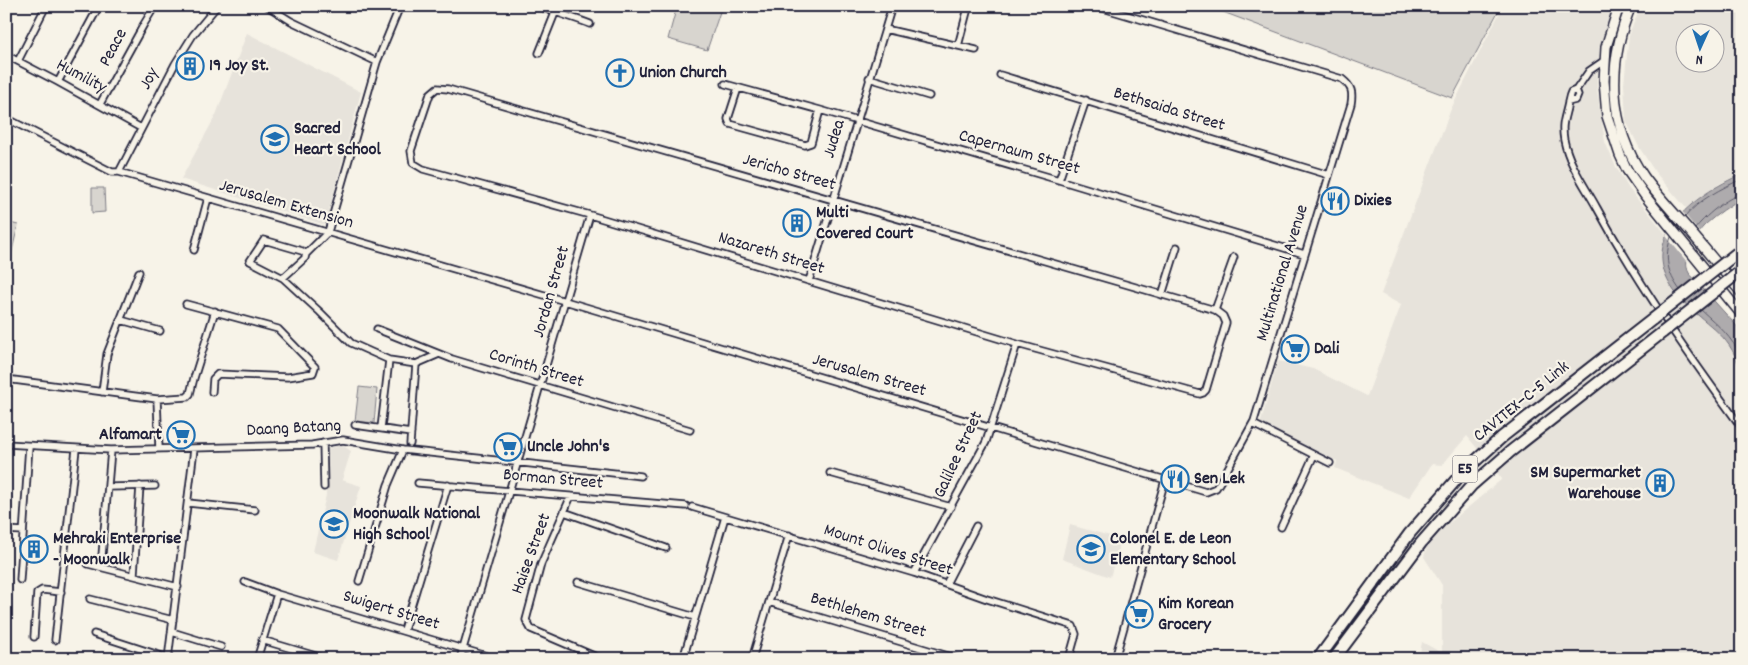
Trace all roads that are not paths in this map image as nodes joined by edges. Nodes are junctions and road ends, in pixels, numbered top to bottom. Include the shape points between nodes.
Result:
1 (46, 6) edge
2 (99, 6) edge
3 (156, 6) edge
4 (216, 6) edge
5 (267, 6) edge
6 (400, 6) edge
7 (538, 6) edge
8 (892, 6) edge
9 (1096, 6) edge
10 (1619, 6) edge
11 (1631, 6) edge
12 (968, 8) dead end
13 (555, 13) junction
14 (590, 24) dead end
15 (885, 28) junction
16 (958, 46) junction
17 (976, 50) dead end
18 (539, 53) dead end
19 (6, 55) edge
20 (1605, 60) junction
21 (18, 61) junction
22 (377, 62) junction
23 (1000, 75) dead end
24 (869, 78) junction
25 (58, 82) junction
26 (725, 84) dead end
27 (436, 88) joint
28 (738, 88) junction
29 (929, 96) dead end
30 (1086, 100) junction
31 (100, 104) junction
32 (820, 110) junction
33 (6, 118) edge
34 (856, 121) junction
35 (141, 128) junction
36 (119, 172) junction
37 (1329, 175) junction
38 (1059, 180) junction
39 (208, 198) junction
40 (832, 201) junction
41 (590, 216) junction
42 (328, 232) junction
43 (1177, 247) dead end
44 (194, 250) dead end
45 (1740, 250) edge
46 (306, 254) junction
47 (1304, 254) junction
48 (1234, 257) dead end
49 (1742, 270) edge
50 (139, 272) dead end
51 (283, 278) junction
52 (809, 281) junction
53 (1742, 293) edge
54 (1162, 295) junction
55 (565, 301) junction
56 (186, 304) dead end
57 (1214, 310) junction
58 (215, 311) junction
59 (1742, 315) edge
60 (121, 320) junction
61 (377, 329) dead end
62 (160, 331) dead end
63 (1017, 344) junction
64 (438, 354) junction
65 (389, 360) junction
66 (416, 364) junction
67 (6, 379) edge
68 (540, 386) junction
69 (102, 392) junction
70 (212, 392) dead end
71 (157, 400) junction
72 (1253, 424) junction
73 (355, 425) dead end
74 (992, 427) junction
75 (381, 428) junction
76 (1742, 428) edge
77 (690, 430) dead end
78 (411, 433) junction
79 (6, 444) edge
80 (323, 444) junction
81 (410, 444) dead end
82 (29, 446) junction
83 (76, 449) junction
84 (159, 449) junction
85 (194, 449) junction
86 (111, 450) junction
87 (402, 450) junction
88 (1314, 455) junction
89 (517, 463) junction
90 (1330, 463) dead end
91 (830, 473) dead end
92 (641, 476) dead end
93 (1165, 480) junction
94 (418, 483) dead end
95 (448, 485) junction
96 (140, 486) junction
97 (155, 486) dead end
98 (109, 487) junction
99 (324, 487) dead end
100 (509, 491) junction
101 (572, 496) junction
102 (188, 503) junction
103 (689, 507) joint
104 (951, 507) junction
105 (255, 510) dead end
106 (564, 512) junction
107 (724, 517) junction
108 (976, 526) dead end
109 (1281, 527) dead end
110 (6, 530) edge
111 (23, 531) junction
112 (789, 535) junction
113 (666, 548) dead end
114 (88, 564) dead end
115 (101, 567) junction
116 (914, 572) junction
117 (134, 574) junction
118 (20, 580) dead end
119 (359, 581) dead end
120 (245, 582) dead end
121 (578, 582) dead end
122 (946, 584) junction
123 (178, 587) junction
124 (61, 592) junction
125 (277, 594) junction
126 (90, 599) dead end
127 (769, 602) junction
128 (695, 617) junction
129 (173, 620) junction
130 (404, 630) junction
131 (172, 632) junction
132 (94, 634) dead end
133 (34, 637) dead end
134 (56, 640) dead end
135 (262, 640) junction
136 (221, 647) dead end
137 (463, 649) junction
138 (932, 651) junction
139 (168, 658) edge
140 (257, 659) edge
141 (326, 659) edge
142 (460, 659) edge
143 (497, 659) edge
144 (601, 659) edge
145 (683, 659) edge
146 (752, 659) edge
147 (930, 659) edge
148 (958, 659) edge
149 (1070, 659) edge
150 (1115, 659) edge
151 (1318, 659) edge
152 (1334, 659) edge

1 - 21 street
2 - 25 street
3 - 31 street, Peace
4 - 35 street, Joy via 193,34
5 - 22 street
6 - 22 street
7 - 13 street
8 - 15 street, Judea
9 - 37 street, Multinational Avenue via 1342,80 1350,86 1352,93
10 - 20 main road
11 - 53 main road via 1622,27 1616,56 1615,97 1616,112 1629,150 1649,182
12 - 16 street
13 - 14 street
13 - 18 street
15 - 16 street
15 - 24 street, Judea
16 - 17 street
19 - 21 street, Humility
20 - 59 main road via 1607,116 1620,155 1636,184 1670,229
20 - 76 street via 1590,71 1576,90 1576,100 1568,102 1562,126 1570,160 1620,250
21 - 25 street, Humility
22 - 42 street
23 - 30 street, Bethsaida Street
24 - 29 street
24 - 34 street, Judea
25 - 31 street, Humility
26 - 28 street, Capernaum Street
27 - 40 street, Jericho Street
27 - 41 street, Nazareth Street via 430,94 411,151 413,163
28 - 32 street, Capernaum Street
28 - 32 street via 728,119 730,124 806,145 811,143
30 - 37 street, Bethsaida Street
30 - 38 street
31 - 35 street, Humility
32 - 34 street, Capernaum Street
33 - 36 street, Jerusalem Extension via 109,171
34 - 38 street, Capernaum Street
34 - 40 street, Judea
35 - 36 street, Joy
36 - 39 street, Jerusalem Extension
37 - 47 street, Multinational Avenue
38 - 47 street, Capernaum Street
39 - 42 street, Jerusalem Extension
39 - 44 street
40 - 52 street, Judea
40 - 54 street, Jericho Street
41 - 52 street, Nazareth Street
41 - 55 street, Jordan Street
42 - 46 street
42 - 55 street, Jerusalem Extension
43 - 54 street
45 - 151 highway, CAVITEX–C-5 Link / E5, bridge via 1502,437 1462,473 1410,533
46 - 51 street
46 - 51 street via 268,240 262,241 250,261
47 - 72 street, Multinational Avenue
48 - 57 street
49 - 152 highway, CAVITEX–C-5 Link / E5, bridge via 1547,422 1472,485 1421,543
50 - 60 street
51 - 65 street via 347,340
52 - 63 street, Nazareth Street
54 - 57 street, Jericho Street
55 - 68 street, Jordan Street
55 - 74 street, Jerusalem Street
56 - 58 street
57 - 63 street, Nazareth Street via 1223,316 1226,323 1206,390 1200,394
58 - 70 street via 278,329 314,364 315,369 311,373 288,376 218,374 213,379
58 - 71 street via 189,396
60 - 62 street
60 - 69 street via 107,354
61 - 64 street, Corinth Street
63 - 74 street, Galilee Street
64 - 66 street
64 - 68 street, Corinth Street
65 - 66 street
65 - 75 street
66 - 78 street
67 - 69 street
68 - 77 street, Corinth Street
68 - 89 street, Jordan Street
69 - 71 street
71 - 84 street
72 - 88 street
72 - 93 street, Multinational Avenue via 1216,488 1206,492
73 - 75 street
74 - 93 street, Jerusalem Street
74 - 104 street, Galilee Street
75 - 78 street
78 - 81 street
79 - 82 street, Daang Batang
80 - 85 street, Daang Batang
80 - 87 street, Daang Batang via 343,440
80 - 99 street
82 - 83 street, Daang Batang
82 - 111 street
83 - 86 street, Daang Batang
83 - 124 street
84 - 85 street, Daang Batang
84 - 86 street, Daang Batang
85 - 102 street
86 - 98 street
87 - 89 street, Daang Batang
87 - 119 street
88 - 90 street
88 - 109 street
89 - 92 street, Daang Batang
89 - 100 street, Jordan Street
91 - 104 street
93 - 150 street
94 - 95 street, Borman Street
95 - 100 street, Borman Street
95 - 130 street
96 - 97 street
96 - 98 street
96 - 117 street
98 - 115 street
100 - 101 street, Borman Street
100 - 137 street, Jordan Street
101 - 103 street, Borman Street
101 - 106 street, Haise Street
102 - 105 street
102 - 123 street
103 - 107 street, Mount Olives Street
104 - 116 street, Galilee Street
106 - 113 street
106 - 144 street, Haise Street via 541,564 526,615 527,624 531,629
107 - 112 street, Mount Olives Street
107 - 128 street
108 - 122 street
110 - 111 street
111 - 118 street
112 - 116 street, Mount Olives Street
112 - 127 street
114 - 115 street
115 - 117 street
116 - 122 street, Mount Olives Street
117 - 123 street
120 - 125 street, Swigert Street
121 - 128 street
122 - 149 street, Mount Olives Street via 1073,626 1076,634
123 - 129 street
124 - 133 street via 42,590 37,593
124 - 134 street
125 - 130 street, Swigert Street
125 - 135 street
126 - 129 street
127 - 138 street, Bethlehem Street
127 - 146 street
128 - 145 street
129 - 131 street
130 - 137 street, Swigert Street
131 - 136 street
131 - 139 street
132 - 139 street
135 - 140 street
135 - 141 street
137 - 142 street, Jordan Street
137 - 143 street, Swigert Street
138 - 147 street
138 - 148 street, Bethlehem Street

